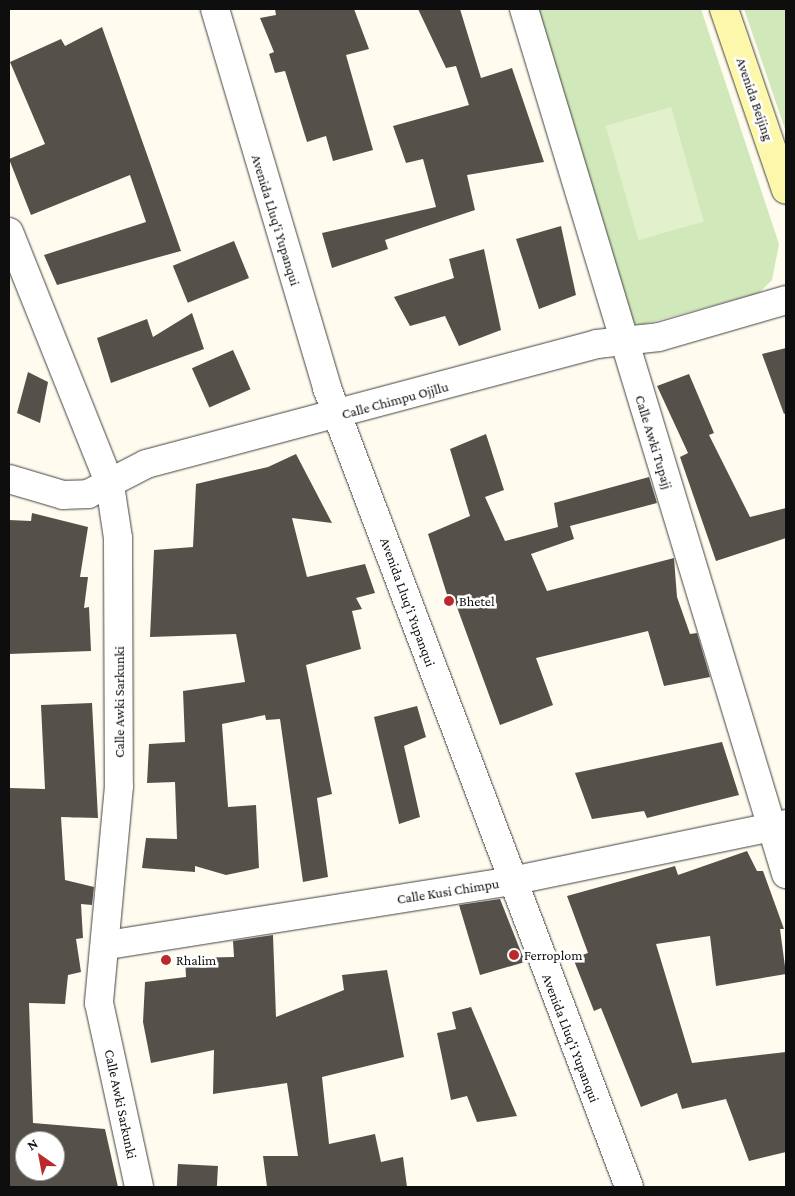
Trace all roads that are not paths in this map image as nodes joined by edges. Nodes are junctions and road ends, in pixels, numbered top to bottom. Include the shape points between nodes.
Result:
1 (215, 9) edge
2 (524, 9) edge
3 (724, 9) edge
4 (786, 190) edge
5 (9, 232) edge
6 (786, 300) edge
7 (624, 343) junction
8 (338, 414) junction
9 (9, 479) edge
10 (110, 485) junction
11 (778, 827) edge
12 (786, 874) edge
13 (512, 881) junction
14 (108, 945) junction
15 (139, 1187) edge
16 (628, 1187) edge

1 - 8 street, Avenida Lluq'i Yupanqui
2 - 7 street, Calle Awki Tupajj
3 - 4 main road, Avenida Beijing
5 - 10 street, Calle Awki Sarkunki
6 - 7 street, Calle Chimpu Ojjllu via 660,337
7 - 8 street, Calle Chimpu Ojjllu via 597,344
7 - 11 street, Calle Awki Tupajj
8 - 10 street, Calle Chimpu Ojjllu via 146,464
8 - 13 street, Avenida Lluq'i Yupanqui
9 - 10 street, Calle Chimpu Ojjllu via 63,495
10 - 14 street, Calle Awki Sarkunki via 118,538 119,786
11 - 12 street, Calle Awki Tupajj
11 - 13 street, Calle Kusi Chimpu
13 - 14 street, Calle Kusi Chimpu
13 - 16 street, Avenida Lluq'i Yupanqui
14 - 15 street, Calle Awki Sarkunki via 99,1003

